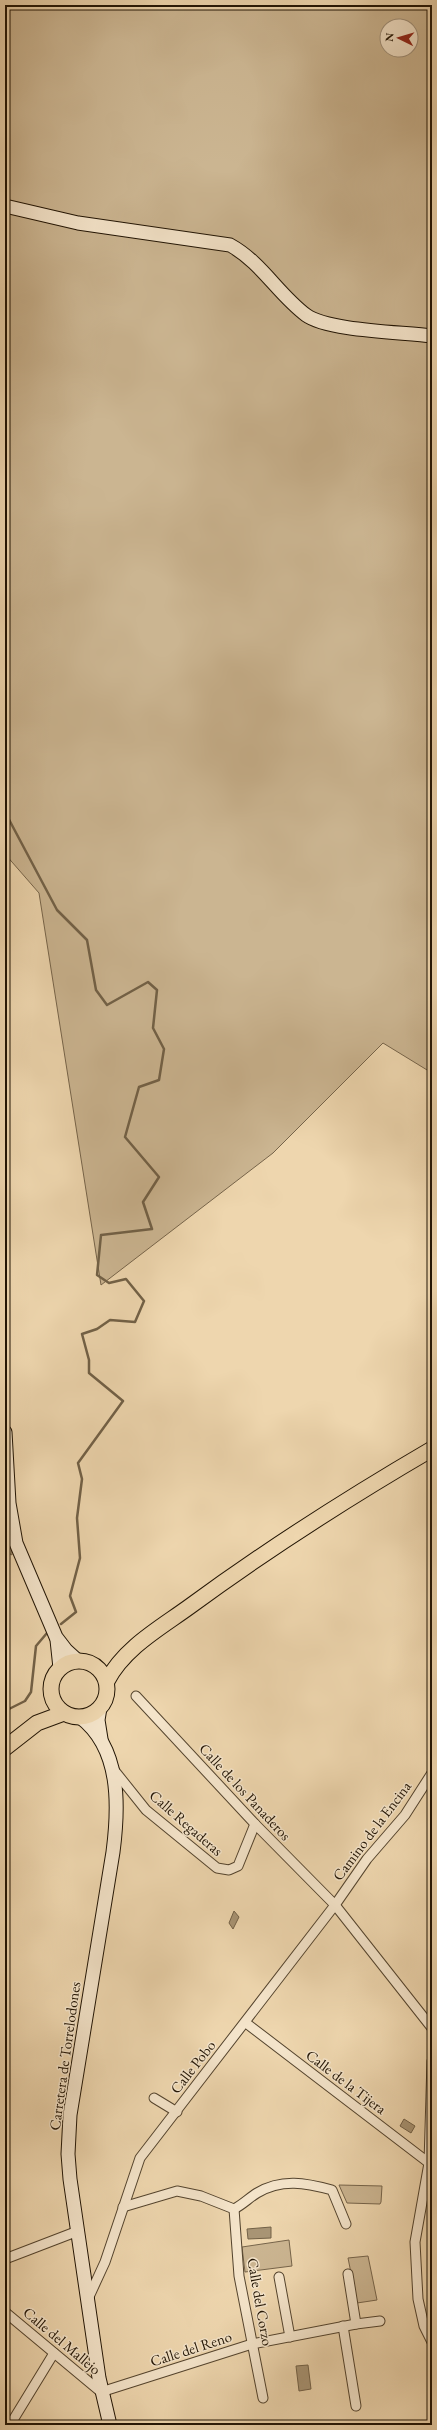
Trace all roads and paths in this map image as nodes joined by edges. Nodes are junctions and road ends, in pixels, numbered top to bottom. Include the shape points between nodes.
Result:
1 (5, 206) edge
2 (432, 336) edge
3 (5, 1432) edge
4 (432, 1449) edge
5 (56, 1636) junction
6 (129, 1652) junction
7 (77, 1660) junction
8 (95, 1664) junction
9 (60, 1668) junction
10 (107, 1681) junction
11 (136, 1696) dead end
12 (52, 1698) junction
13 (100, 1708) junction
14 (64, 1713) junction
15 (80, 1717) junction
16 (37, 1723) junction
17 (101, 1741) junction
18 (5, 1748) edge
19 (111, 1765) junction
20 (432, 1773) edge
21 (255, 1824) junction
22 (335, 1905) junction
23 (246, 2023) junction
24 (432, 2028) edge
25 (432, 2061) edge
26 (154, 2098) dead end
27 (177, 2112) junction
28 (429, 2163) junction
29 (123, 2208) junction
30 (234, 2209) junction
31 (346, 2224) dead end
32 (78, 2231) junction
33 (5, 2259) edge
34 (105, 2262) junction
35 (84, 2271) junction
36 (348, 2274) dead end
37 (279, 2277) dead end
38 (88, 2301) junction
39 (5, 2312) edge
40 (380, 2321) dead end
41 (356, 2324) junction
42 (343, 2326) junction
43 (290, 2337) junction
44 (432, 2342) edge
45 (252, 2344) junction
46 (54, 2353) junction
47 (101, 2392) junction
48 (263, 2398) dead end
49 (356, 2406) dead end
50 (10, 2425) edge
51 (110, 2425) edge

1 - 2 main road via 78,223 230,245 248,256 298,308 314,320 336,326
3 - 5 main road via 9,1503 16,1544
4 - 6 main road via 338,1504 274,1546
5 - 7 main road
5 - 9 main road
6 - 8 main road
6 - 10 main road
7 - 8 main road
7 - 9 main road
8 - 10 main road
9 - 12 main road via 53,1677 50,1687
10 - 13 main road via 108,1691
11 - 21 street, Calle de los Panaderos
12 - 14 main road
12 - 16 main road
13 - 15 main road via 91,1715
13 - 17 main road, Carretera de Torrelodones via 98,1720
14 - 15 main road
14 - 16 main road
15 - 17 main road, Carretera de Torrelodones via 89,1724
16 - 18 main road
17 - 19 main road, Carretera de Torrelodones
19 - 21 street, Calle Regaderas via 146,1810 217,1868 229,1870 238,1866
19 - 32 main road, Carretera de Torrelodones via 117,1789 115,1839 68,2134
20 - 22 street, Camino de la Encina via 405,1815 367,1859
21 - 22 street, Calle de los Panaderos
22 - 23 street, Calle Pobo
22 - 24 street, Calle de los Panaderos
23 - 27 street, Calle Pobo
23 - 28 street, Calle de la Tijera
25 - 28 street
26 - 27 street
27 - 29 street, Calle Pobo via 140,2158
28 - 44 street via 415,2242 418,2299 424,2326
29 - 30 street via 176,2191 201,2196
29 - 34 street, Calle Pobo
30 - 31 street via 258,2192 282,2183 302,2182 332,2190
30 - 45 street, Calle del Corzo via 239,2276
32 - 33 street
32 - 35 main road, Carretera de Torrelodones
34 - 35 street via 95,2270
34 - 38 street, Calle Pobo
35 - 38 main road, Carretera de Torrelodones
36 - 41 street
37 - 43 street
38 - 47 main road, Carretera de Torrelodones
39 - 46 street, Calle del Mallejo
40 - 41 street, Calle del Reno
41 - 42 street, Calle del Reno
42 - 43 street, Calle del Reno
42 - 49 street
43 - 45 street, Calle del Reno
45 - 47 street, Calle del Reno
45 - 48 street, Calle del Corzo
46 - 47 street, Calle del Mallejo
46 - 50 street
47 - 51 main road, Carretera de Torrelodones

